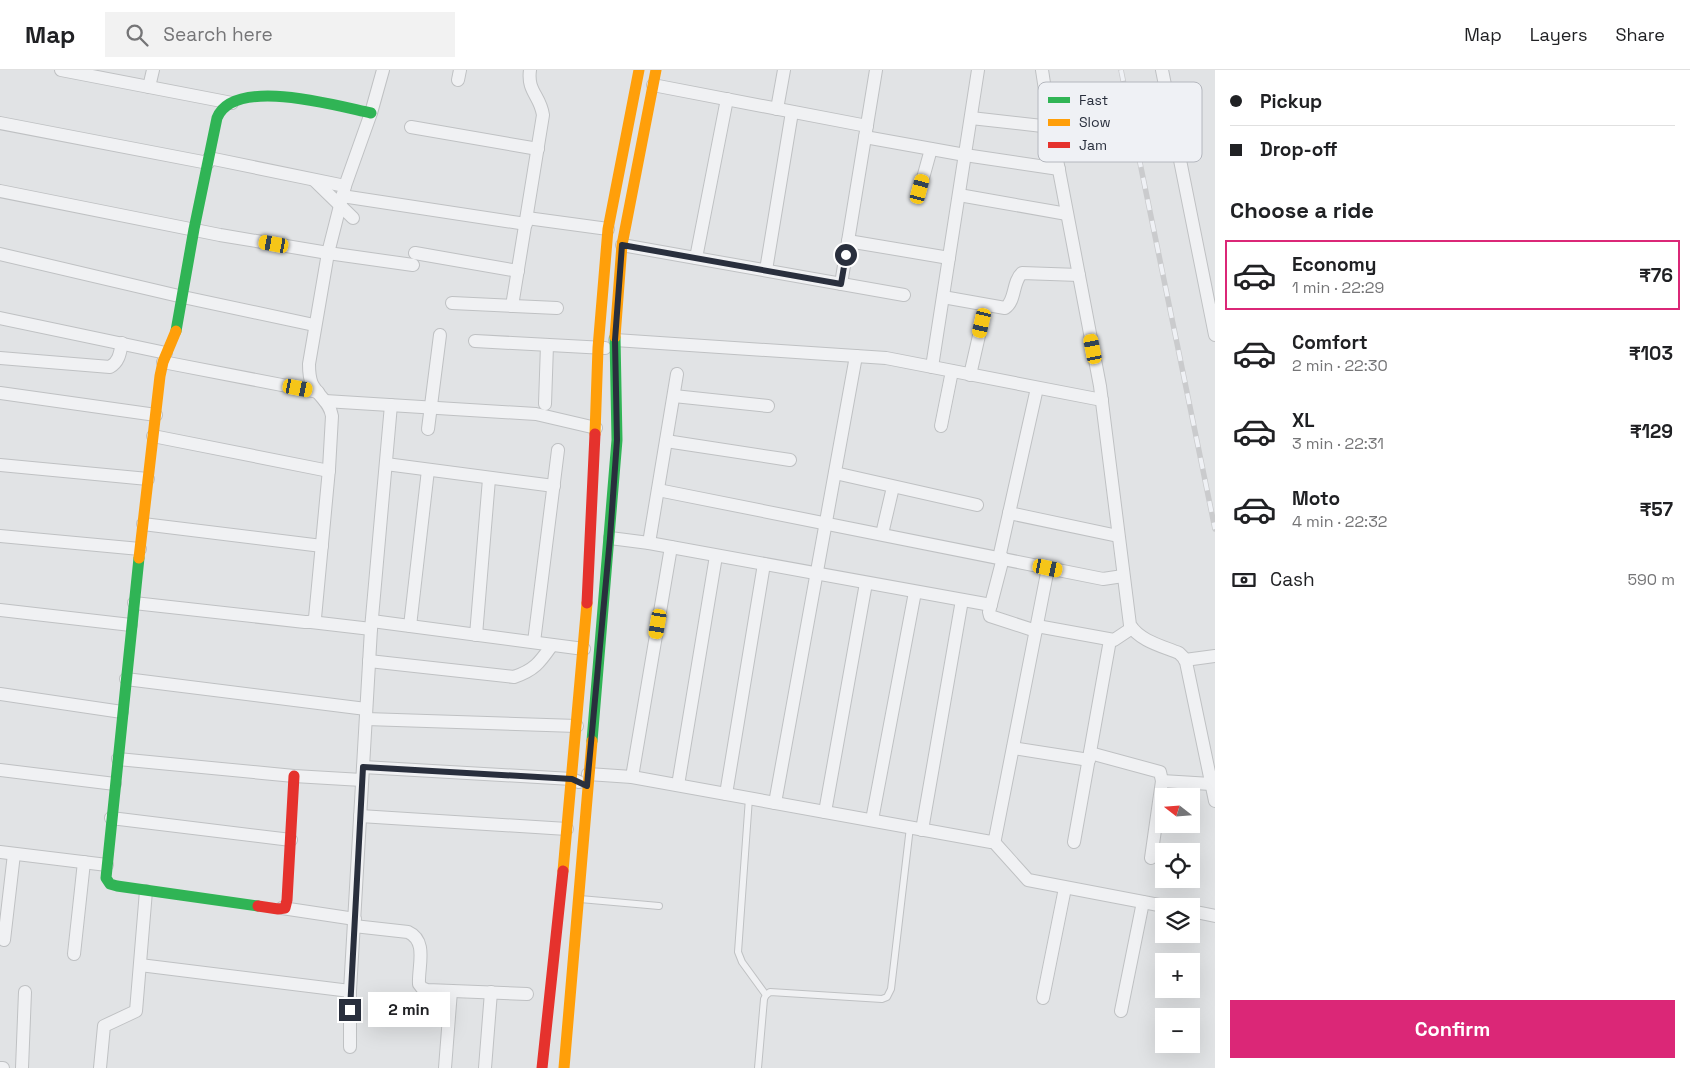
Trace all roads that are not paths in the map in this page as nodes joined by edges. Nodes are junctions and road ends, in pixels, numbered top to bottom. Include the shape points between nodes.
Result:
1 (153, 70) edge
2 (383, 70) edge
3 (530, 70) edge
4 (639, 70) edge
5 (656, 70) edge
6 (784, 70) edge
7 (876, 70) edge
8 (978, 70) edge
9 (68, 71) edge
10 (653, 85) junction
11 (149, 87) junction
12 (728, 99) junction
13 (232, 103) junction
14 (777, 109) junction
15 (792, 112) junction
16 (371, 113) junction
17 (971, 118) junction
18 (0, 123) edge
19 (1038, 126) edge
20 (411, 127) dead end
21 (866, 131) junction
22 (538, 149) junction
23 (931, 149) junction
24 (965, 155) junction
25 (208, 160) junction
26 (1058, 162) edge
27 (1180, 162) edge
28 (1059, 169) junction
29 (314, 180) junction
30 (920, 189) dead end
31 (0, 191) edge
32 (959, 195) junction
33 (343, 196) junction
34 (1067, 214) junction
35 (353, 218) dead end
36 (526, 221) junction
37 (194, 229) junction
38 (608, 229) junction
39 (848, 241) junction
40 (622, 245) junction
41 (0, 254) edge
42 (328, 254) junction
43 (696, 258) junction
44 (949, 258) junction
45 (766, 270) junction
46 (518, 271) junction
47 (1079, 275) junction
48 (841, 284) junction
49 (904, 295) dead end
50 (943, 296) junction
51 (183, 297) junction
52 (452, 303) dead end
53 (986, 305) junction
54 (512, 306) junction
55 (557, 308) dead end
56 (0, 318) edge
57 (314, 325) junction
58 (440, 335) dead end
59 (1215, 335) edge
60 (475, 341) dead end
61 (122, 344) junction
62 (615, 344) junction
63 (547, 345) junction
64 (598, 348) junction
65 (856, 356) junction
66 (0, 358) edge
67 (164, 358) junction
68 (932, 367) junction
69 (952, 371) junction
70 (677, 374) dead end
71 (970, 374) junction
72 (1037, 388) junction
73 (0, 393) edge
74 (674, 396) junction
75 (321, 397) junction
76 (1102, 400) junction
77 (545, 404) dead end
78 (391, 405) junction
79 (768, 406) dead end
80 (430, 407) junction
81 (156, 415) junction
82 (941, 426) dead end
83 (428, 428) dead end
84 (596, 428) junction
85 (153, 436) junction
86 (666, 441) junction
87 (558, 450) dead end
88 (790, 460) dead end
89 (386, 464) junction
90 (0, 465) edge
91 (428, 470) junction
92 (329, 472) junction
93 (835, 473) junction
94 (148, 479) junction
95 (490, 479) junction
96 (554, 486) junction
97 (893, 487) junction
98 (658, 490) junction
99 (978, 505) dead end
100 (1009, 513) junction
101 (826, 522) junction
102 (143, 524) junction
103 (882, 534) junction
104 (0, 536) edge
105 (1118, 536) junction
106 (610, 538) junction
107 (649, 543) junction
108 (322, 546) junction
109 (671, 547) junction
110 (140, 549) junction
111 (716, 556) junction
112 (1001, 558) junction
113 (764, 564) junction
114 (1048, 568) junction
115 (816, 574) junction
116 (1123, 576) junction
117 (866, 582) junction
118 (915, 592) junction
119 (962, 600) junction
120 (134, 603) junction
121 (991, 605) junction
122 (0, 610) edge
123 (311, 622) junction
124 (131, 625) junction
125 (371, 625) junction
126 (410, 626) junction
127 (1132, 628) junction
128 (1036, 629) junction
129 (476, 635) junction
130 (1110, 640) junction
131 (534, 642) junction
132 (552, 645) junction
133 (584, 649) junction
134 (1215, 656) edge
135 (1185, 660) junction
136 (369, 661) junction
137 (126, 679) junction
138 (0, 694) edge
139 (122, 712) junction
140 (366, 714) junction
141 (577, 726) junction
142 (1013, 748) junction
143 (1090, 757) junction
144 (118, 759) junction
145 (0, 770) edge
146 (363, 774) junction
147 (294, 776) junction
148 (632, 776) junction
149 (572, 779) junction
150 (588, 780) junction
151 (1162, 781) junction
152 (115, 784) junction
153 (1211, 784) junction
154 (678, 785) junction
155 (726, 794) junction
156 (749, 798) junction
157 (1215, 801) edge
158 (775, 803) junction
159 (825, 812) junction
160 (360, 816) junction
161 (112, 818) junction
162 (872, 820) junction
163 (567, 829) junction
164 (916, 829) junction
165 (291, 840) junction
166 (994, 841) junction
167 (1074, 842) dead end
168 (0, 852) edge
169 (14, 854) junction
170 (1151, 858) dead end
171 (84, 862) junction
172 (107, 865) junction
173 (1065, 888) junction
174 (146, 891) junction
175 (579, 899) junction
176 (1143, 902) junction
177 (1155, 904) edge
178 (659, 906) dead end
179 (282, 908) junction
180 (1200, 913) edge
181 (1215, 916) edge
182 (354, 922) junction
183 (4, 940) dead end
184 (74, 954) dead end
185 (140, 965) junction
186 (350, 991) junction
187 (451, 991) junction
188 (25, 992) dead end
189 (491, 992) junction
190 (526, 994) dead end
191 (766, 995) junction
192 (1043, 998) dead end
193 (1121, 1012) dead end
194 (350, 1047) dead end
195 (22, 1068) edge
196 (100, 1068) edge
197 (445, 1068) edge
198 (485, 1068) edge
199 (542, 1068) edge
200 (564, 1068) edge
201 (758, 1068) edge

1 - 11 street
2 - 16 street
3 - 22 street via 530,85 543,114
4 - 38 street
5 - 10 street
6 - 14 street
7 - 21 street
8 - 17 street
9 - 11 street
10 - 12 street
10 - 40 street
11 - 13 street
12 - 14 street
12 - 43 street
13 - 16 street via 242,98 267,95
13 - 25 street via 225,105 217,118
14 - 15 street
15 - 21 street
15 - 45 street
16 - 33 street
17 - 19 street
17 - 24 street
18 - 25 street
20 - 22 street
21 - 23 street
21 - 39 street
22 - 36 street
23 - 24 street
23 - 30 street
24 - 28 street
24 - 32 street
25 - 29 street
25 - 37 street
26 - 28 street
27 - 59 street
28 - 34 street
29 - 33 street
29 - 33 street
31 - 37 street
32 - 34 street
32 - 44 street
33 - 35 street
33 - 36 street
33 - 42 street
34 - 47 street
36 - 38 street
36 - 46 street
37 - 42 street
37 - 51 street
38 - 64 street
39 - 44 street
39 - 48 street
40 - 43 street
40 - 62 street
41 - 51 street
42 - 46 street via 414,259
42 - 57 street
43 - 45 street
44 - 50 street
45 - 48 street
46 - 54 street
47 - 53 street via 1025,273 1018,277 1008,307
47 - 76 street
48 - 49 street
50 - 53 street
50 - 68 street
51 - 57 street
51 - 67 street via 178,326
52 - 54 street
53 - 71 street
54 - 55 street
56 - 61 street
57 - 75 street via 309,375 312,386
58 - 80 street
60 - 63 street
61 - 66 street via 118,359 110,367
61 - 67 street
62 - 64 street
62 - 65 street
62 - 106 street via 617,440
63 - 64 street
63 - 77 street
64 - 84 street
65 - 68 street
65 - 93 street
67 - 75 street
67 - 81 street
68 - 69 street
69 - 71 street
69 - 82 street
70 - 74 street
71 - 72 street
72 - 76 street
72 - 100 street
73 - 81 street
74 - 79 street
74 - 86 street
75 - 78 street
75 - 92 street via 331,408 332,416
76 - 105 street
78 - 80 street
78 - 89 street
80 - 83 street
80 - 84 street via 536,414
81 - 85 street
84 - 133 street
85 - 92 street
85 - 94 street
86 - 88 street
86 - 98 street
87 - 96 street
89 - 91 street
89 - 125 street
90 - 94 street
91 - 95 street
91 - 126 street
92 - 108 street
93 - 97 street
93 - 101 street
94 - 102 street
95 - 96 street
95 - 129 street
96 - 131 street
97 - 99 street
97 - 103 street
98 - 101 street
98 - 107 street
100 - 105 street
100 - 112 street
101 - 103 street
101 - 115 street
102 - 108 street
102 - 110 street
103 - 112 street
104 - 110 street
105 - 116 street
106 - 107 street
106 - 150 street
107 - 109 street
108 - 123 street via 315,618
109 - 111 street
109 - 148 street
110 - 120 street
111 - 113 street
111 - 154 street
112 - 114 street
112 - 121 street
113 - 115 street
113 - 155 street
114 - 116 street via 1103,579
114 - 128 street
115 - 117 street
115 - 158 street
116 - 127 street
117 - 118 street
117 - 159 street
118 - 119 street
118 - 162 street
119 - 121 street
119 - 164 street
120 - 123 street
120 - 124 street
121 - 128 street via 989,614 992,618
122 - 124 street
123 - 125 street
124 - 137 street
125 - 126 street
125 - 136 street
126 - 129 street
127 - 130 street
127 - 135 street via 1141,638 1178,653
128 - 130 street
128 - 142 street
129 - 131 street
130 - 143 street
131 - 132 street
132 - 133 street
132 - 136 street via 536,666 514,677
133 - 141 street
134 - 135 street
135 - 153 street
136 - 140 street
137 - 139 street
137 - 140 street
138 - 139 street
139 - 144 street
140 - 141 street
140 - 146 street
141 - 149 street
142 - 143 street
142 - 166 street
143 - 151 street via 1157,770
143 - 167 street
144 - 147 street
144 - 152 street
145 - 152 street
146 - 147 street
146 - 149 street
146 - 160 street
147 - 165 street
148 - 150 street
148 - 154 street
149 - 150 street
149 - 163 street
150 - 175 street
151 - 153 street
151 - 170 street
152 - 161 street
153 - 157 street
154 - 155 street
155 - 156 street
156 - 158 street
156 - 191 lane via 738,952
158 - 159 street
159 - 162 street
160 - 163 street
160 - 182 street
161 - 165 street
161 - 172 street
162 - 164 street
163 - 199 street
164 - 166 street
164 - 191 lane via 890,994 882,999 774,992
165 - 179 street via 288,900
166 - 173 street via 1028,880
168 - 169 street
169 - 171 street
169 - 183 street
171 - 172 street
171 - 184 street
172 - 174 street via 106,878 110,884
173 - 176 street
173 - 192 street
174 - 179 street
174 - 185 street
175 - 178 lane
175 - 200 street
176 - 177 street
176 - 193 street
179 - 182 street
180 - 181 street
182 - 186 street
182 - 187 street via 415,935 421,947 419,984 427,990
185 - 186 street
185 - 196 street via 136,1011 104,1026
186 - 194 street
187 - 189 street
187 - 197 street
188 - 195 street
189 - 190 street
189 - 198 street
191 - 201 lane

